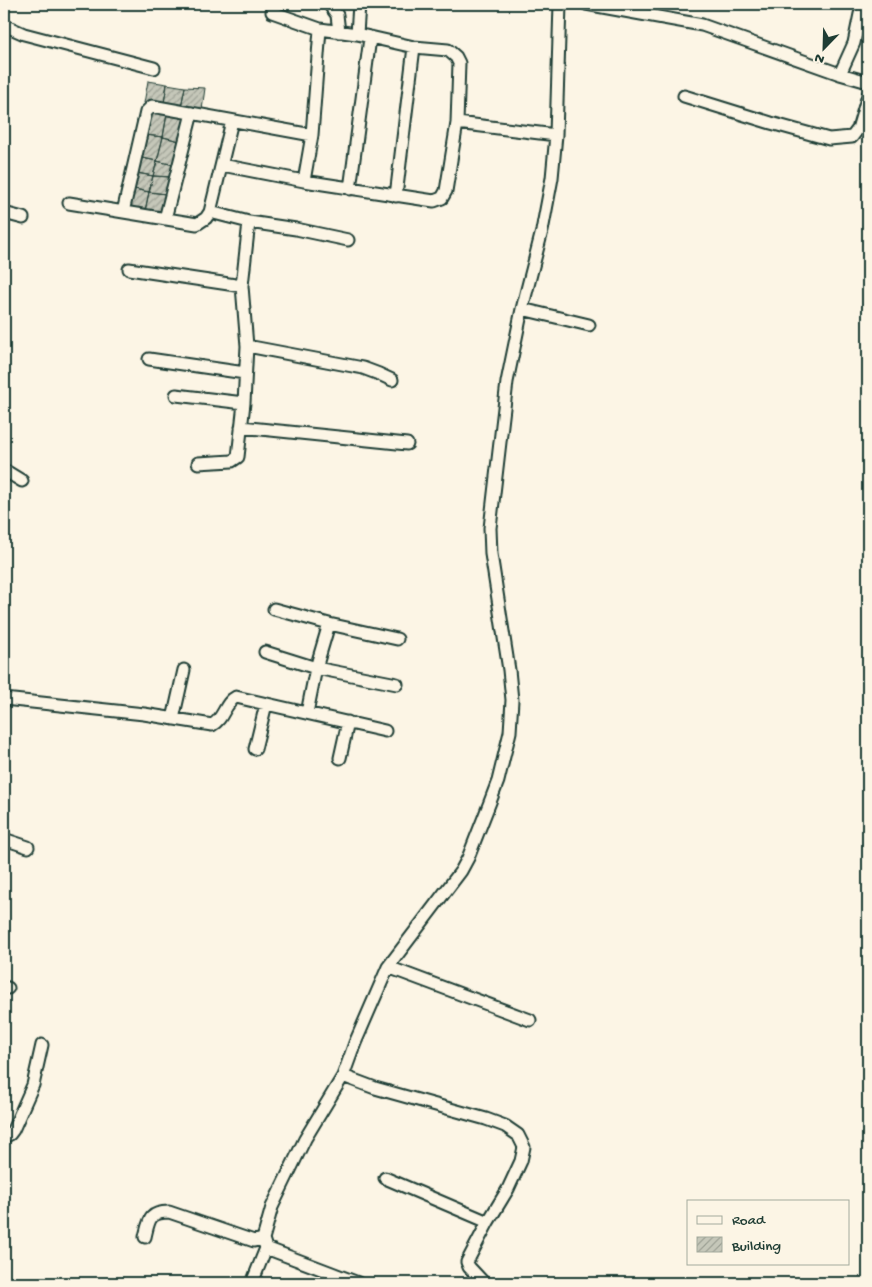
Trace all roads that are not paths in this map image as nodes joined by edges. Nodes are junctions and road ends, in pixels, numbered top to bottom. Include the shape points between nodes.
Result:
1 (329, 4) edge
2 (359, 4) edge
3 (560, 4) edge
4 (586, 4) edge
5 (272, 12) dead end
6 (860, 14) dead end
7 (4, 25) edge
8 (320, 29) junction
9 (339, 32) junction
10 (357, 34) junction
11 (370, 38) junction
12 (414, 47) junction
13 (154, 68) dead end
14 (840, 74) junction
15 (868, 82) edge
16 (868, 95) edge
17 (684, 96) dead end
18 (192, 113) junction
19 (232, 121) junction
20 (458, 122) junction
21 (312, 135) junction
22 (556, 135) junction
23 (222, 165) junction
24 (304, 181) junction
25 (350, 189) junction
26 (396, 196) junction
27 (69, 203) dead end
28 (123, 212) junction
29 (210, 212) junction
30 (4, 213) edge
31 (23, 218) dead end
32 (165, 219) junction
33 (249, 222) junction
34 (348, 240) dead end
35 (129, 269) dead end
36 (242, 286) junction
37 (522, 310) junction
38 (589, 325) dead end
39 (247, 346) junction
40 (149, 359) dead end
41 (245, 373) junction
42 (392, 380) dead end
43 (176, 395) dead end
44 (244, 403) junction
45 (241, 427) junction
46 (407, 444) dead end
47 (198, 463) dead end
48 (4, 470) edge
49 (22, 481) dead end
50 (274, 609) dead end
51 (329, 624) junction
52 (397, 639) dead end
53 (265, 652) dead end
54 (316, 668) junction
55 (184, 670) dead end
56 (397, 684) dead end
57 (4, 699) edge
58 (266, 704) junction
59 (307, 713) junction
60 (173, 719) junction
61 (348, 722) junction
62 (385, 731) dead end
63 (255, 749) dead end
64 (340, 758) dead end
65 (4, 839) edge
66 (28, 847) dead end
67 (388, 967) junction
68 (530, 1020) dead end
69 (42, 1045) dead end
70 (343, 1076) junction
71 (4, 1137) edge
72 (385, 1178) dead end
73 (488, 1222) junction
74 (144, 1237) dead end
75 (264, 1244) junction
76 (252, 1283) edge
77 (358, 1283) edge
78 (484, 1283) edge

1 - 9 street via 338,15
2 - 10 street
3 - 22 street
4 - 14 street via 702,25
5 - 8 street
6 - 14 street via 854,42
7 - 13 street via 24,34
8 - 9 street
8 - 21 street
9 - 10 street
10 - 11 street
11 - 12 street
11 - 25 street
12 - 20 street via 448,50 457,59
12 - 26 street
14 - 15 street
16 - 17 street via 858,129 852,137 829,139
18 - 19 street
18 - 28 street via 152,106 147,110
18 - 32 street
19 - 21 street
19 - 23 street
20 - 22 street
20 - 26 street via 442,198 434,201
21 - 24 street
22 - 37 street via 542,231
23 - 24 street
23 - 29 street
24 - 25 street
25 - 26 street
27 - 28 street
28 - 32 street
29 - 32 street via 197,224
29 - 33 street
30 - 31 street
33 - 34 street
33 - 36 street
35 - 36 street
36 - 39 street
37 - 38 street
37 - 67 street via 507,382 490,528 491,554 510,670 510,732 498,781 468,858
39 - 41 street
39 - 42 street via 363,368
40 - 41 street
41 - 44 street
43 - 44 street
44 - 45 street
45 - 46 street
45 - 47 street via 236,459
48 - 49 street
50 - 51 street
51 - 52 street
51 - 54 street
53 - 54 street
54 - 56 street
54 - 59 street
55 - 60 street
57 - 60 street
58 - 59 street
58 - 60 street via 236,697 229,702 219,721 212,725
58 - 63 street
59 - 61 street
61 - 62 street
61 - 64 street
65 - 66 street
67 - 68 street
67 - 70 street
69 - 71 street via 30,1092 13,1130
70 - 73 street via 486,1119 518,1135 524,1147 521,1161
70 - 75 street via 305,1139 272,1207
72 - 73 street
73 - 78 street via 467,1262
74 - 75 street via 153,1215 170,1212
75 - 76 street
75 - 77 street

